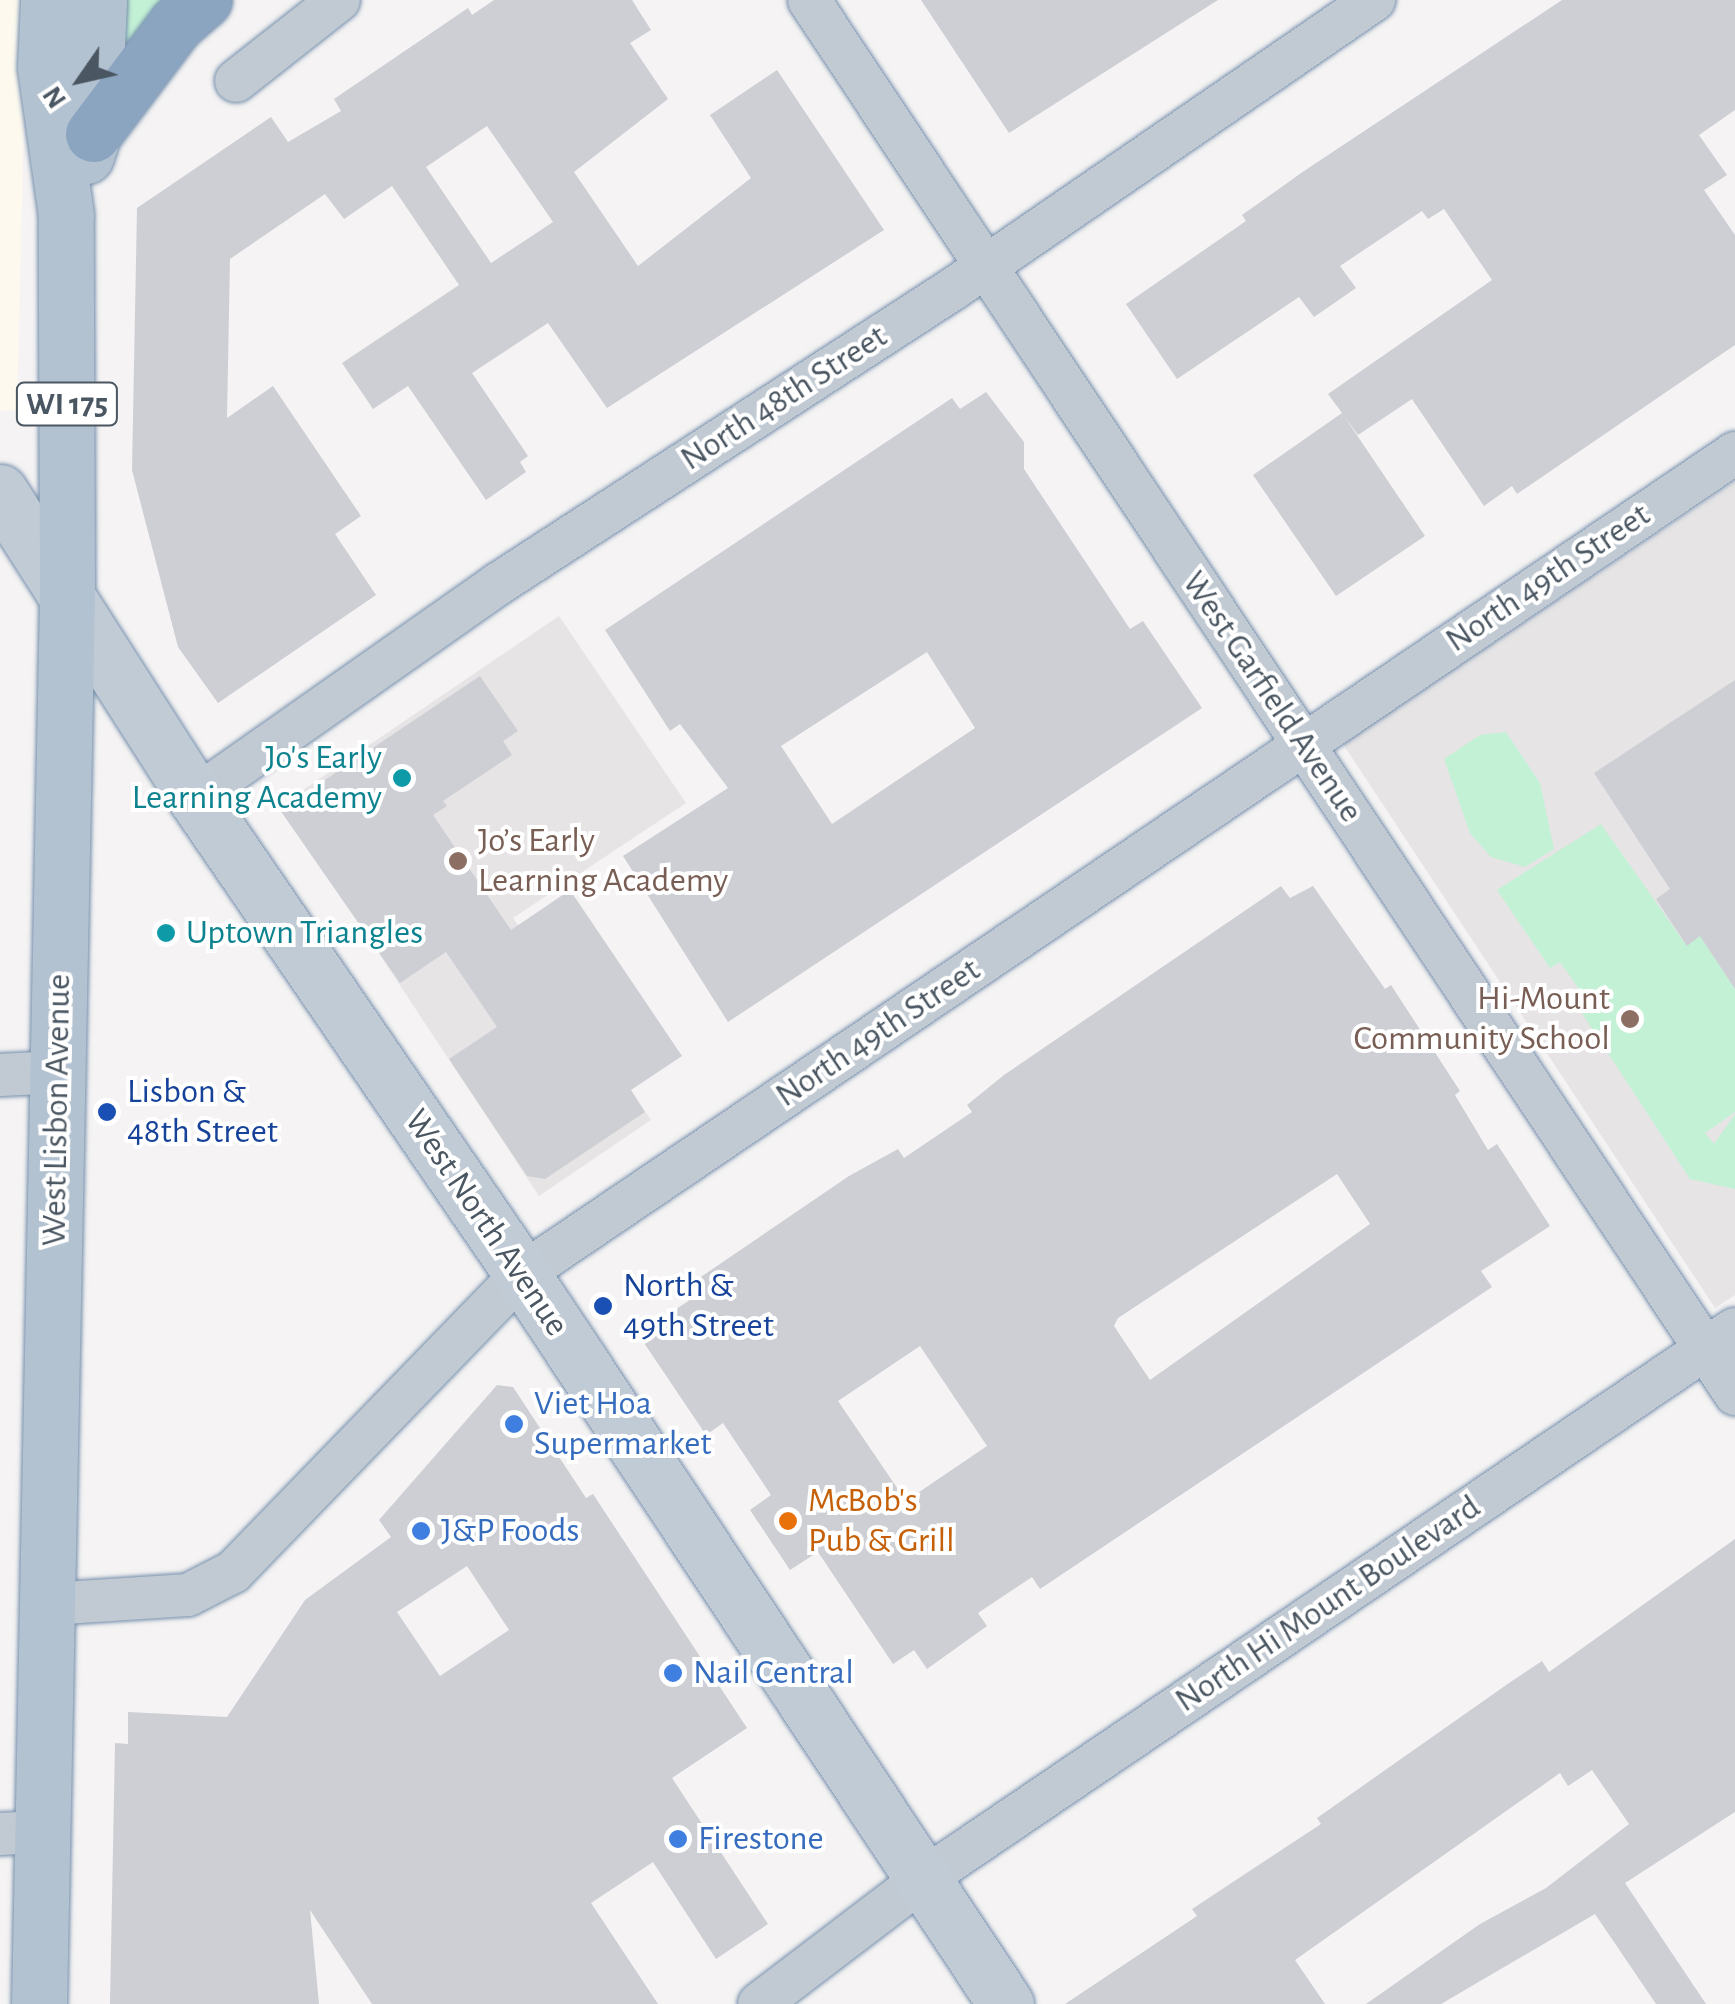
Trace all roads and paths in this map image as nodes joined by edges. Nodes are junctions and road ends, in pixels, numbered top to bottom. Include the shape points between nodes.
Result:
1 (48, 0) edge
2 (99, 0) edge
3 (204, 0) edge
4 (339, 0) edge
5 (809, 0) edge
6 (1374, 0) edge
7 (236, 81) dead end
8 (94, 134) junction
9 (66, 216) junction
10 (987, 265) junction
11 (1735, 453) edge
12 (0, 492) edge
13 (67, 592) junction
14 (1304, 742) junction
15 (195, 796) junction
16 (57, 1072) junction
17 (0, 1075) edge
18 (522, 1274) junction
19 (1720, 1339) edge
20 (1735, 1394) edge
21 (50, 1604) junction
22 (19, 1833) edge
23 (922, 1880) junction
24 (39, 2004) edge
25 (758, 2004) edge
26 (1006, 2004) edge

1 - 9 main road, West Lisbon Avenue / WI 175 via 45,67
2 - 8 main road, West Lisbon Avenue
3 - 8 highway, WI 175 via 176,24
4 - 7 street
5 - 10 street, West Garfield Avenue
6 - 10 street, North 48th Street
8 - 9 main road, West Lisbon Avenue / WI 175
9 - 13 main road, West Lisbon Avenue / WI 175
10 - 14 street, West Garfield Avenue
10 - 15 street, North 48th Street via 468,604
11 - 14 street, North 49th Street
12 - 13 main road, West North Avenue
13 - 15 main road, West North Avenue
13 - 16 main road, West Lisbon Avenue / WI 175
14 - 18 street, North 49th Street
14 - 19 street, West Garfield Avenue
15 - 18 main road, West North Avenue
16 - 17 street
16 - 21 main road, West Lisbon Avenue / WI 175
18 - 21 street, North 49th Street via 234,1572 188,1595
18 - 23 main road, West North Avenue
19 - 20 street, West Garfield Avenue
19 - 23 street, North Hi Mount Boulevard
21 - 22 main road, West Lisbon Avenue / WI 175
22 - 24 main road, West Lisbon Avenue / WI 175
23 - 25 street, North Hi Mount Boulevard
23 - 26 main road, West North Avenue

